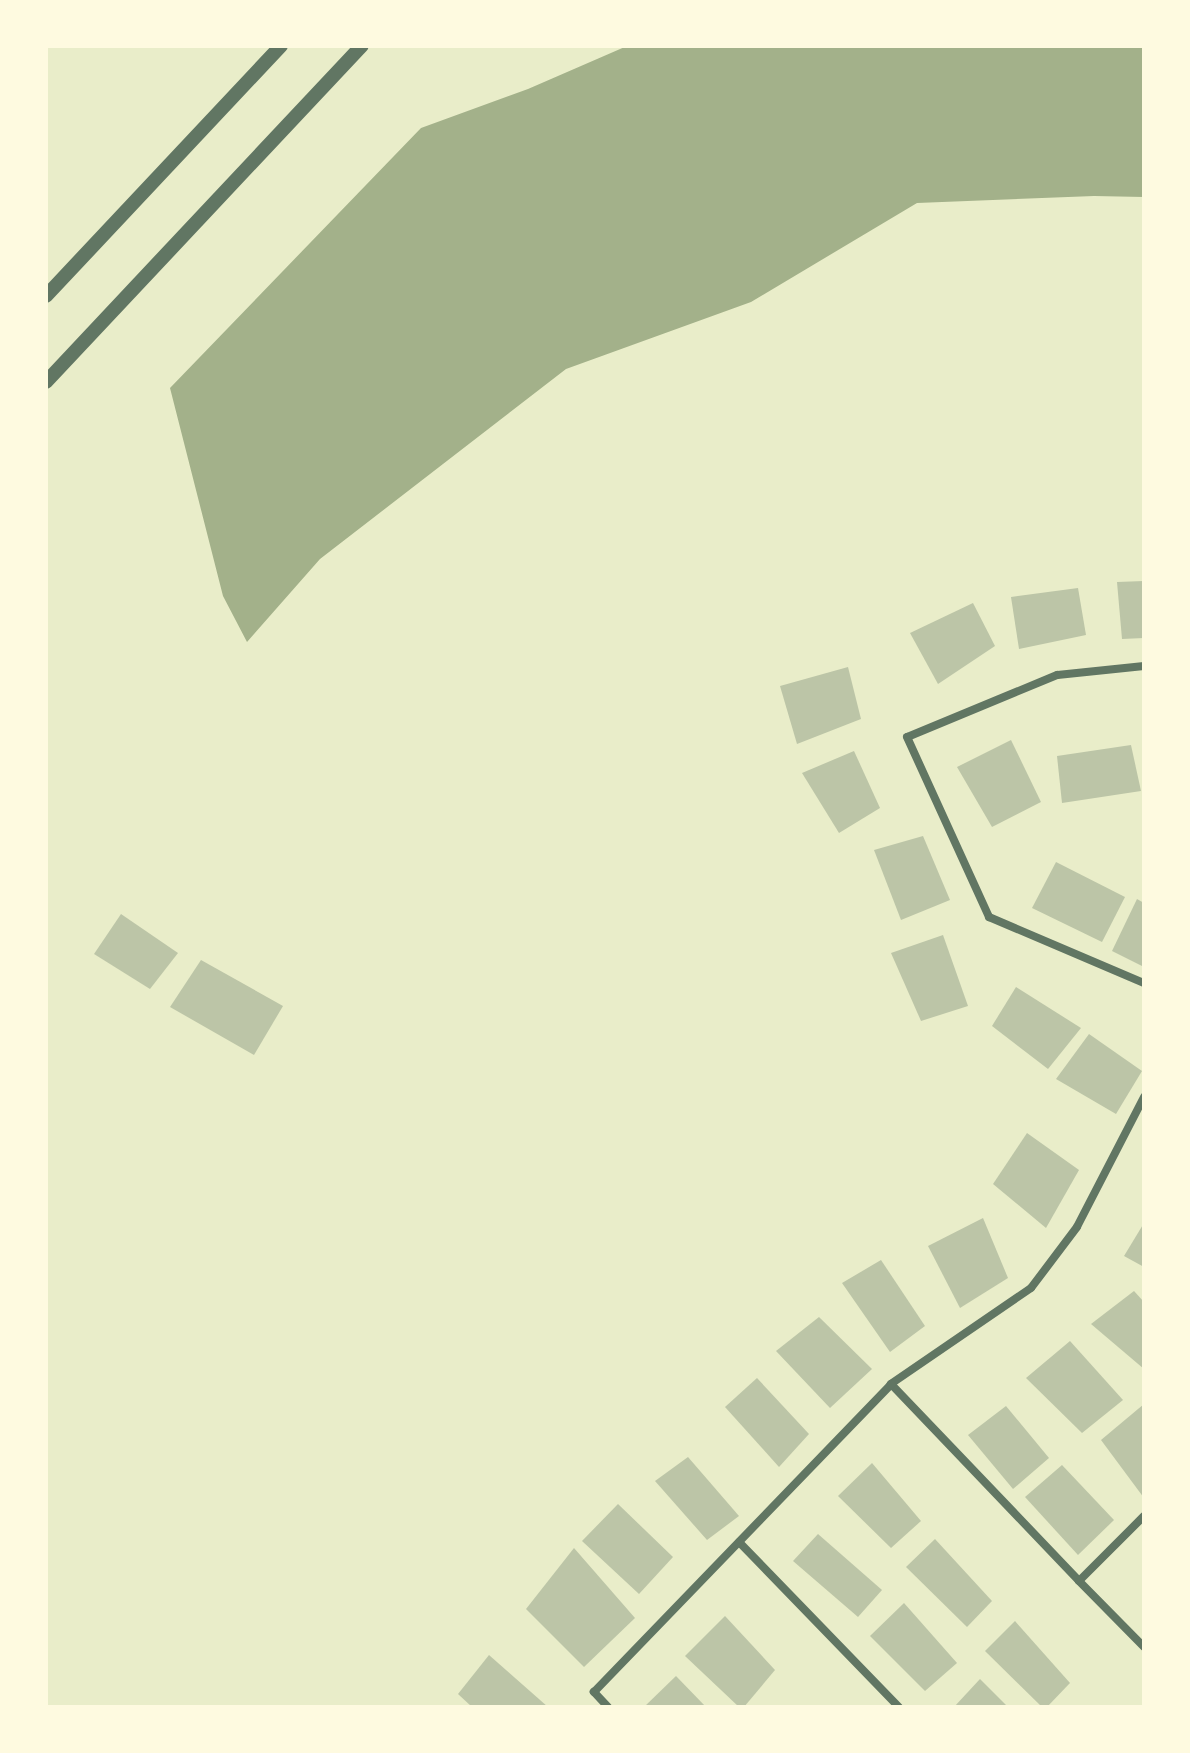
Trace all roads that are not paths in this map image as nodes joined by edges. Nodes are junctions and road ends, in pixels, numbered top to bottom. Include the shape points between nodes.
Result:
1 (281, 46) edge
2 (361, 46) edge
3 (46, 296) edge
4 (46, 382) edge
5 (1144, 666) edge
6 (1144, 983) edge
7 (1144, 1097) edge
8 (891, 1384) junction
9 (1144, 1516) edge
10 (739, 1542) junction
11 (1079, 1581) junction
12 (1144, 1647) edge
13 (608, 1707) edge
14 (899, 1707) edge

1 - 3 street
2 - 4 street
5 - 6 street via 1057,675 907,737 989,917
7 - 8 street via 1077,1227 1031,1288
8 - 10 street
8 - 11 street
9 - 11 street
10 - 13 street via 594,1692
10 - 14 street
11 - 12 street

